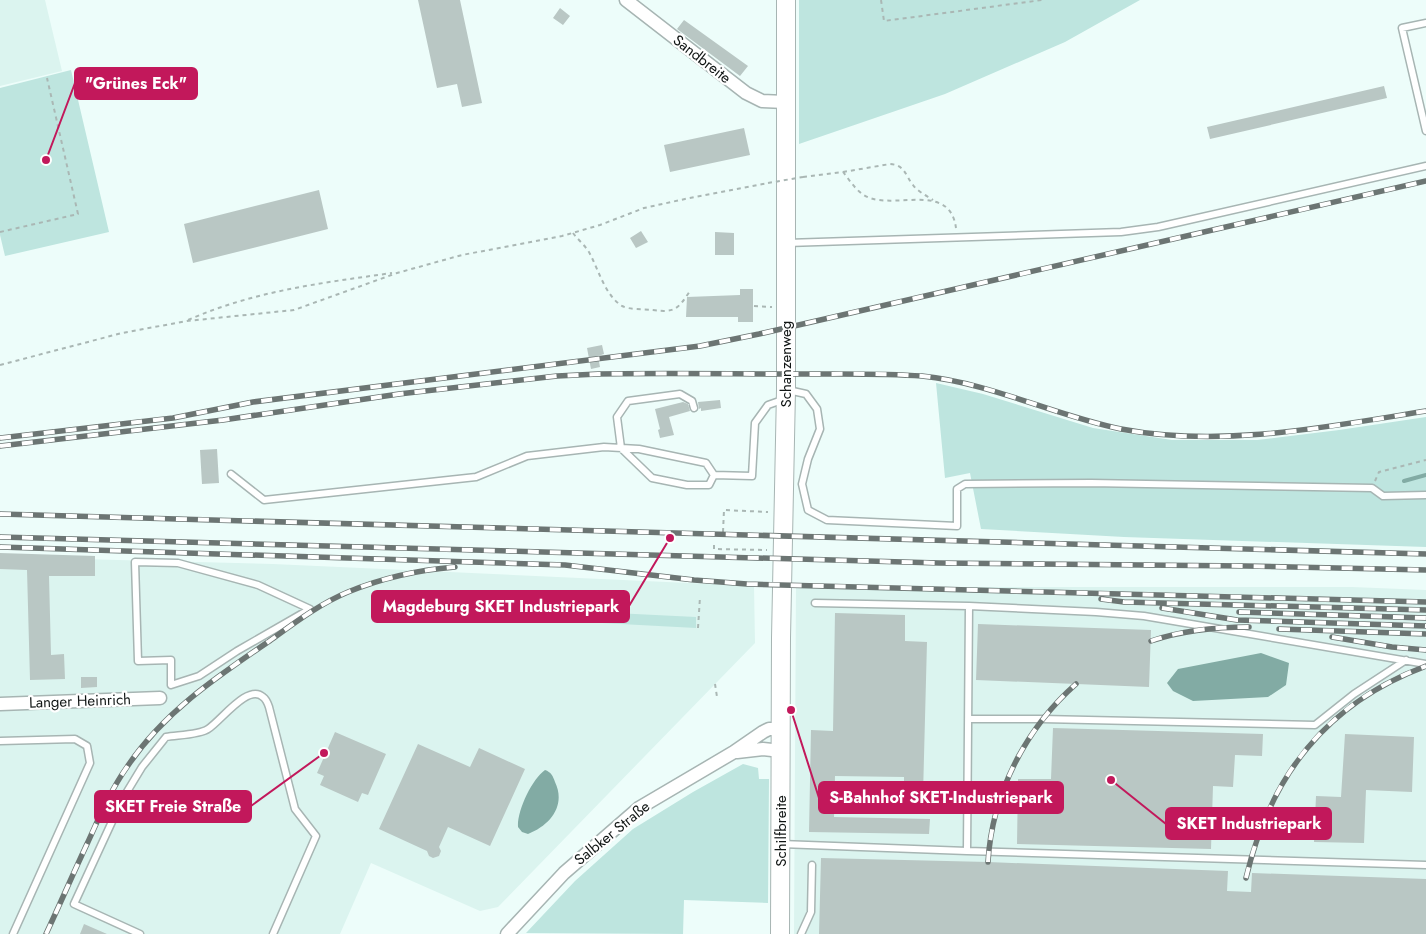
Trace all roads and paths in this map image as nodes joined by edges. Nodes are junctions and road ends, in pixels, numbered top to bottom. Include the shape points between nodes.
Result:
1 (626, 0) edge
2 (786, 0) edge
3 (881, 0) edge
4 (1042, 0) edge
5 (1426, 23) edge
6 (47, 78) dead end
7 (785, 102) junction
8 (1426, 131) edge
9 (1426, 166) edge
10 (843, 172) junction
11 (933, 200) junction
12 (0, 232) edge
13 (572, 233) junction
14 (957, 238) junction
15 (786, 243) junction
16 (397, 273) junction
17 (690, 291) dead end
18 (754, 306) dead end
19 (775, 307) dead end
20 (185, 322) junction
21 (0, 366) edge
22 (786, 394) junction
23 (694, 408) dead end
24 (621, 448) junction
25 (1426, 460) edge
26 (231, 474) dead end
27 (714, 475) junction
28 (1372, 488) junction
29 (1426, 494) edge
30 (776, 512) dead end
31 (723, 532) dead end
32 (714, 545) dead end
33 (775, 550) dead end
34 (700, 597) dead end
35 (816, 603) dead end
36 (969, 606) junction
37 (310, 609) joint
38 (698, 628) dead end
39 (1406, 660) junction
40 (1426, 664) edge
41 (715, 684) dead end
42 (717, 697) dead end
43 (160, 698) dead end
44 (0, 704) edge
45 (968, 719) junction
46 (781, 729) junction
47 (0, 740) edge
48 (781, 751) junction
49 (734, 752) junction
50 (781, 844) junction
51 (967, 851) junction
52 (812, 865) dead end
53 (1426, 865) edge
54 (13, 934) edge
55 (140, 934) edge
56 (273, 934) edge
57 (506, 934) edge
58 (780, 934) edge
59 (801, 934) edge

1 - 7 street, Sandbreite via 746,93 762,101
2 - 7 main road, Schanzenweg
3 - 4 path via 884,21
5 - 8 lane via 1402,28
6 - 12 path via 78,214
7 - 15 main road, Schanzenweg
9 - 14 lane via 1158,227 1121,232
10 - 11 path via 858,191 870,198 884,201
10 - 11 path via 896,165 904,169 913,187
10 - 13 path, bridge via 685,198 644,208
11 - 14 path via 946,206 955,219
13 - 16 path via 462,255
13 - 17 path via 589,252 613,298 624,307 674,310
14 - 15 lane
15 - 22 main road, Schanzenweg
16 - 20 path via 297,286 214,308
16 - 20 path via 294,310
18 - 19 path
20 - 21 path via 122,333
22 - 27 lane via 768,405 755,424 752,476
22 - 28 lane via 806,394 817,409 820,429 802,484 808,510 827,520 957,526 957,489 965,484
22 - 46 main road, Schanzenweg
23 - 24 lane via 692,401 680,394 628,401 617,417
24 - 26 lane via 527,456 476,477 264,500
24 - 27 lane via 706,463
24 - 27 lane via 652,478 686,485 709,485
25 - 28 path via 1379,472
28 - 29 lane via 1383,496
30 - 31 path via 724,510
32 - 33 path via 714,549
34 - 38 path
35 - 36 lane
36 - 39 lane via 1144,616
36 - 45 lane
37 - 37 lane via 200,676 171,685 171,660 138,660 135,562 187,565 258,585
39 - 40 lane
39 - 45 lane via 1361,688 1315,725
41 - 42 path
43 - 44 street, Langer Heinrich
45 - 51 lane
46 - 48 main road, Schilfbreite
46 - 49 street, Salbker Straße via 769,729
47 - 54 lane via 75,738 87,746 90,763
48 - 49 street, Salbker Straße
48 - 50 main road, Schilfbreite
49 - 57 street, Salbker Straße via 639,808 564,873
50 - 51 lane
50 - 58 main road, Schilfbreite
51 - 53 lane
52 - 59 lane via 811,912
55 - 56 lane via 74,904 122,800 166,737 206,731 247,695 256,693 264,697 269,707 295,809 316,836

